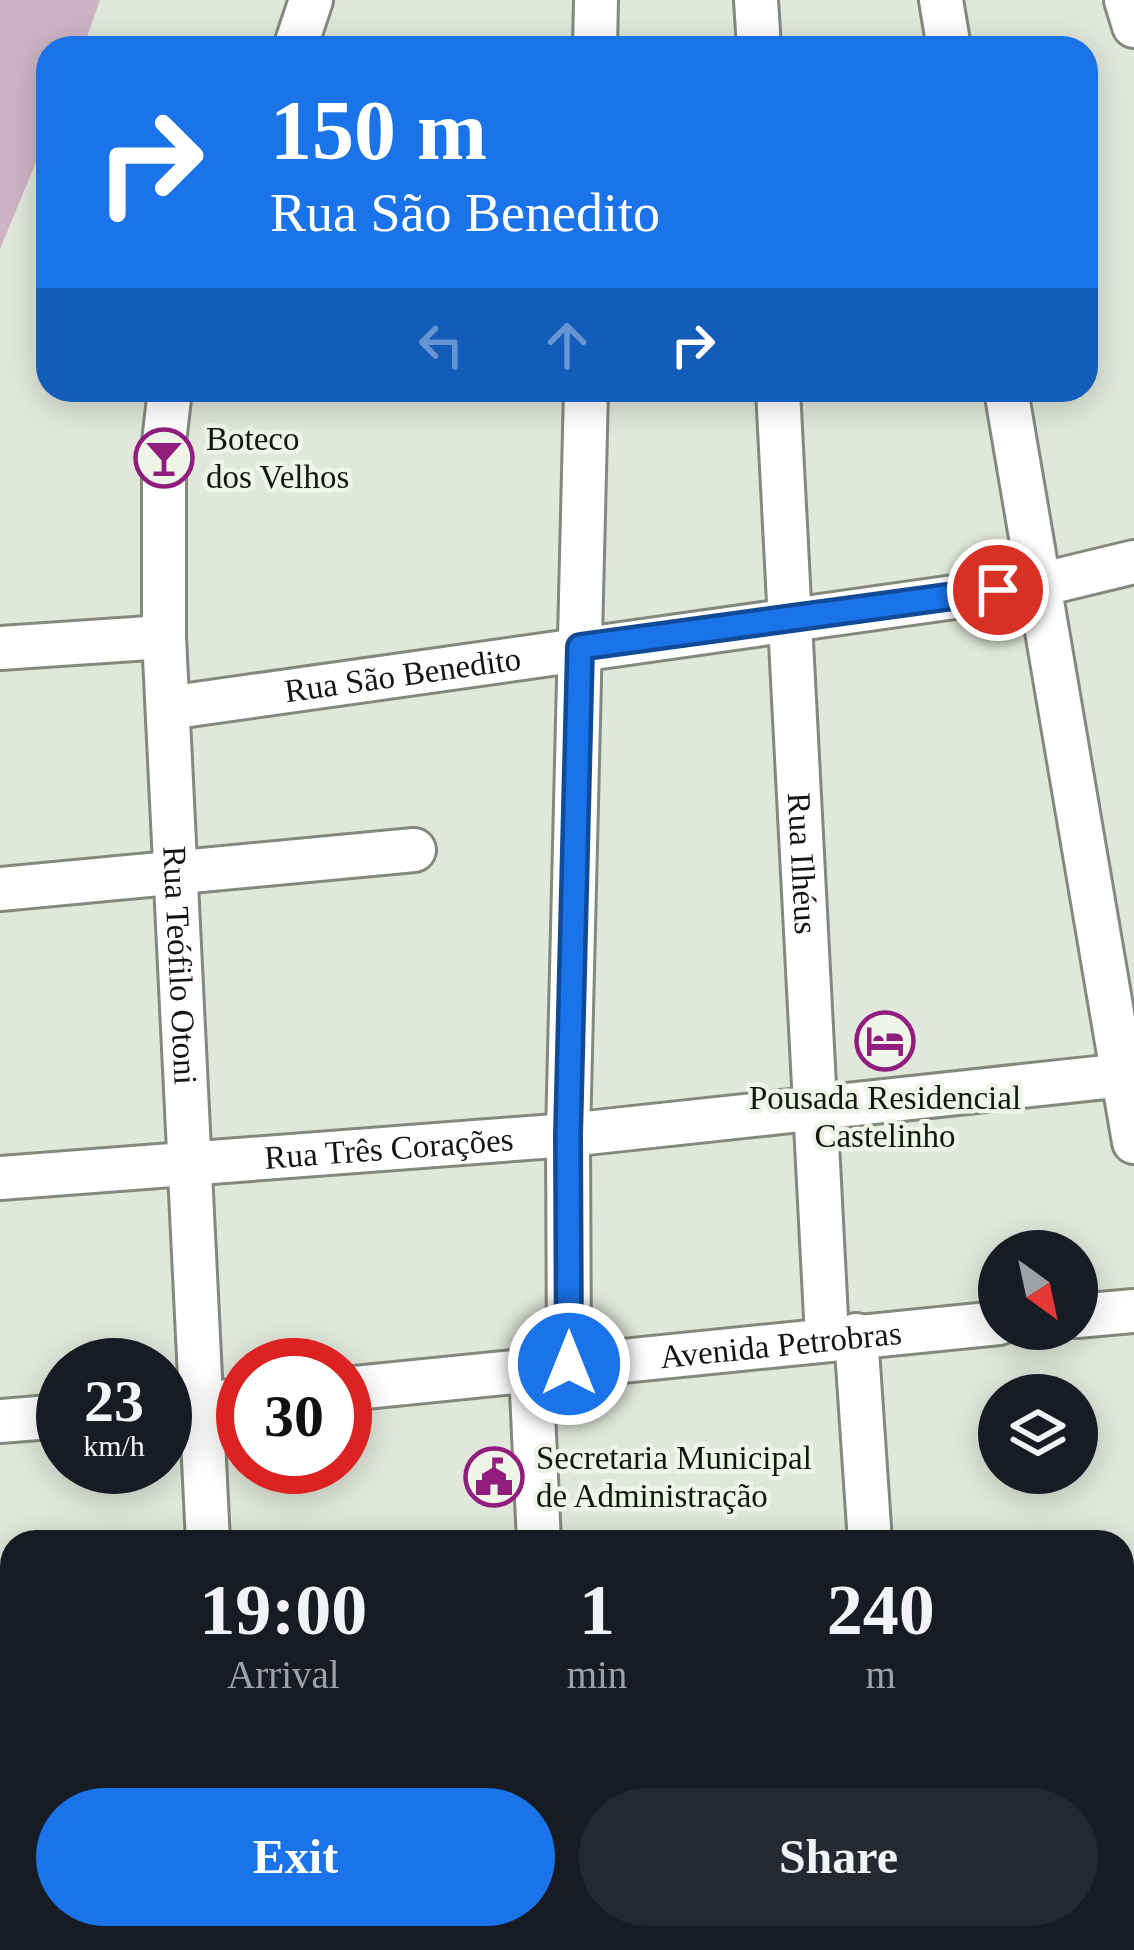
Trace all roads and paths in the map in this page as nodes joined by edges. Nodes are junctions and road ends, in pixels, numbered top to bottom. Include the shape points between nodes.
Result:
1 (311, 0) edge
2 (596, 0) edge
3 (756, 0) edge
4 (941, 0) edge
5 (1126, 0) edge
6 (1134, 26) edge
7 (299, 36) edge
8 (595, 36) edge
9 (758, 36) edge
10 (947, 36) edge
11 (169, 402) edge
12 (586, 402) edge
13 (779, 402) edge
14 (1008, 402) edge
15 (1134, 562) edge
16 (1039, 585) junction
17 (790, 617) junction
18 (164, 637) junction
19 (580, 647) junction
20 (0, 648) edge
21 (169, 708) junction
22 (415, 850) dead end
23 (178, 873) junction
24 (0, 890) edge
25 (1130, 1075) edge
26 (816, 1110) junction
27 (568, 1135) junction
28 (1134, 1142) edge
29 (192, 1161) junction
30 (0, 1178) edge
31 (1134, 1311) edge
32 (1098, 1314) edge
33 (978, 1324) edge
34 (842, 1336) junction
35 (550, 1367) junction
36 (372, 1386) edge
37 (203, 1404) edge
38 (36, 1418) edge
39 (0, 1421) edge
40 (208, 1530) edge
41 (540, 1530) edge
42 (868, 1530) edge

1 - 7 street
2 - 8 street
3 - 9 street
4 - 10 street
5 - 6 street
11 - 18 street, Rua Teófilo Otoni
12 - 19 street
13 - 17 street, Rua Ilhéus
14 - 16 street
15 - 16 street, Rua São Benedito
16 - 17 street, Rua São Benedito
16 - 25 street
17 - 19 street, Rua São Benedito
17 - 26 street, Rua Ilhéus
18 - 20 street
18 - 21 street, Rua Teófilo Otoni
19 - 21 street, Rua São Benedito
19 - 27 street
21 - 23 street, Rua Teófilo Otoni
22 - 23 street
23 - 24 street
23 - 29 street, Rua Teófilo Otoni
25 - 26 street, Rua Três Corações
25 - 28 street
26 - 27 street, Rua Três Corações
26 - 34 street, Rua Ilhéus
27 - 29 street, Rua Três Corações
27 - 35 street
29 - 30 street, Rua Três Corações
29 - 37 street, Rua Teófilo Otoni
31 - 32 street
33 - 34 street, Avenida Petrobras
34 - 35 street, Avenida Petrobras
34 - 42 street, Rua Ilhéus
35 - 36 street, Avenida Petrobras
35 - 41 street
37 - 40 street, Rua Teófilo Otoni
38 - 39 street

